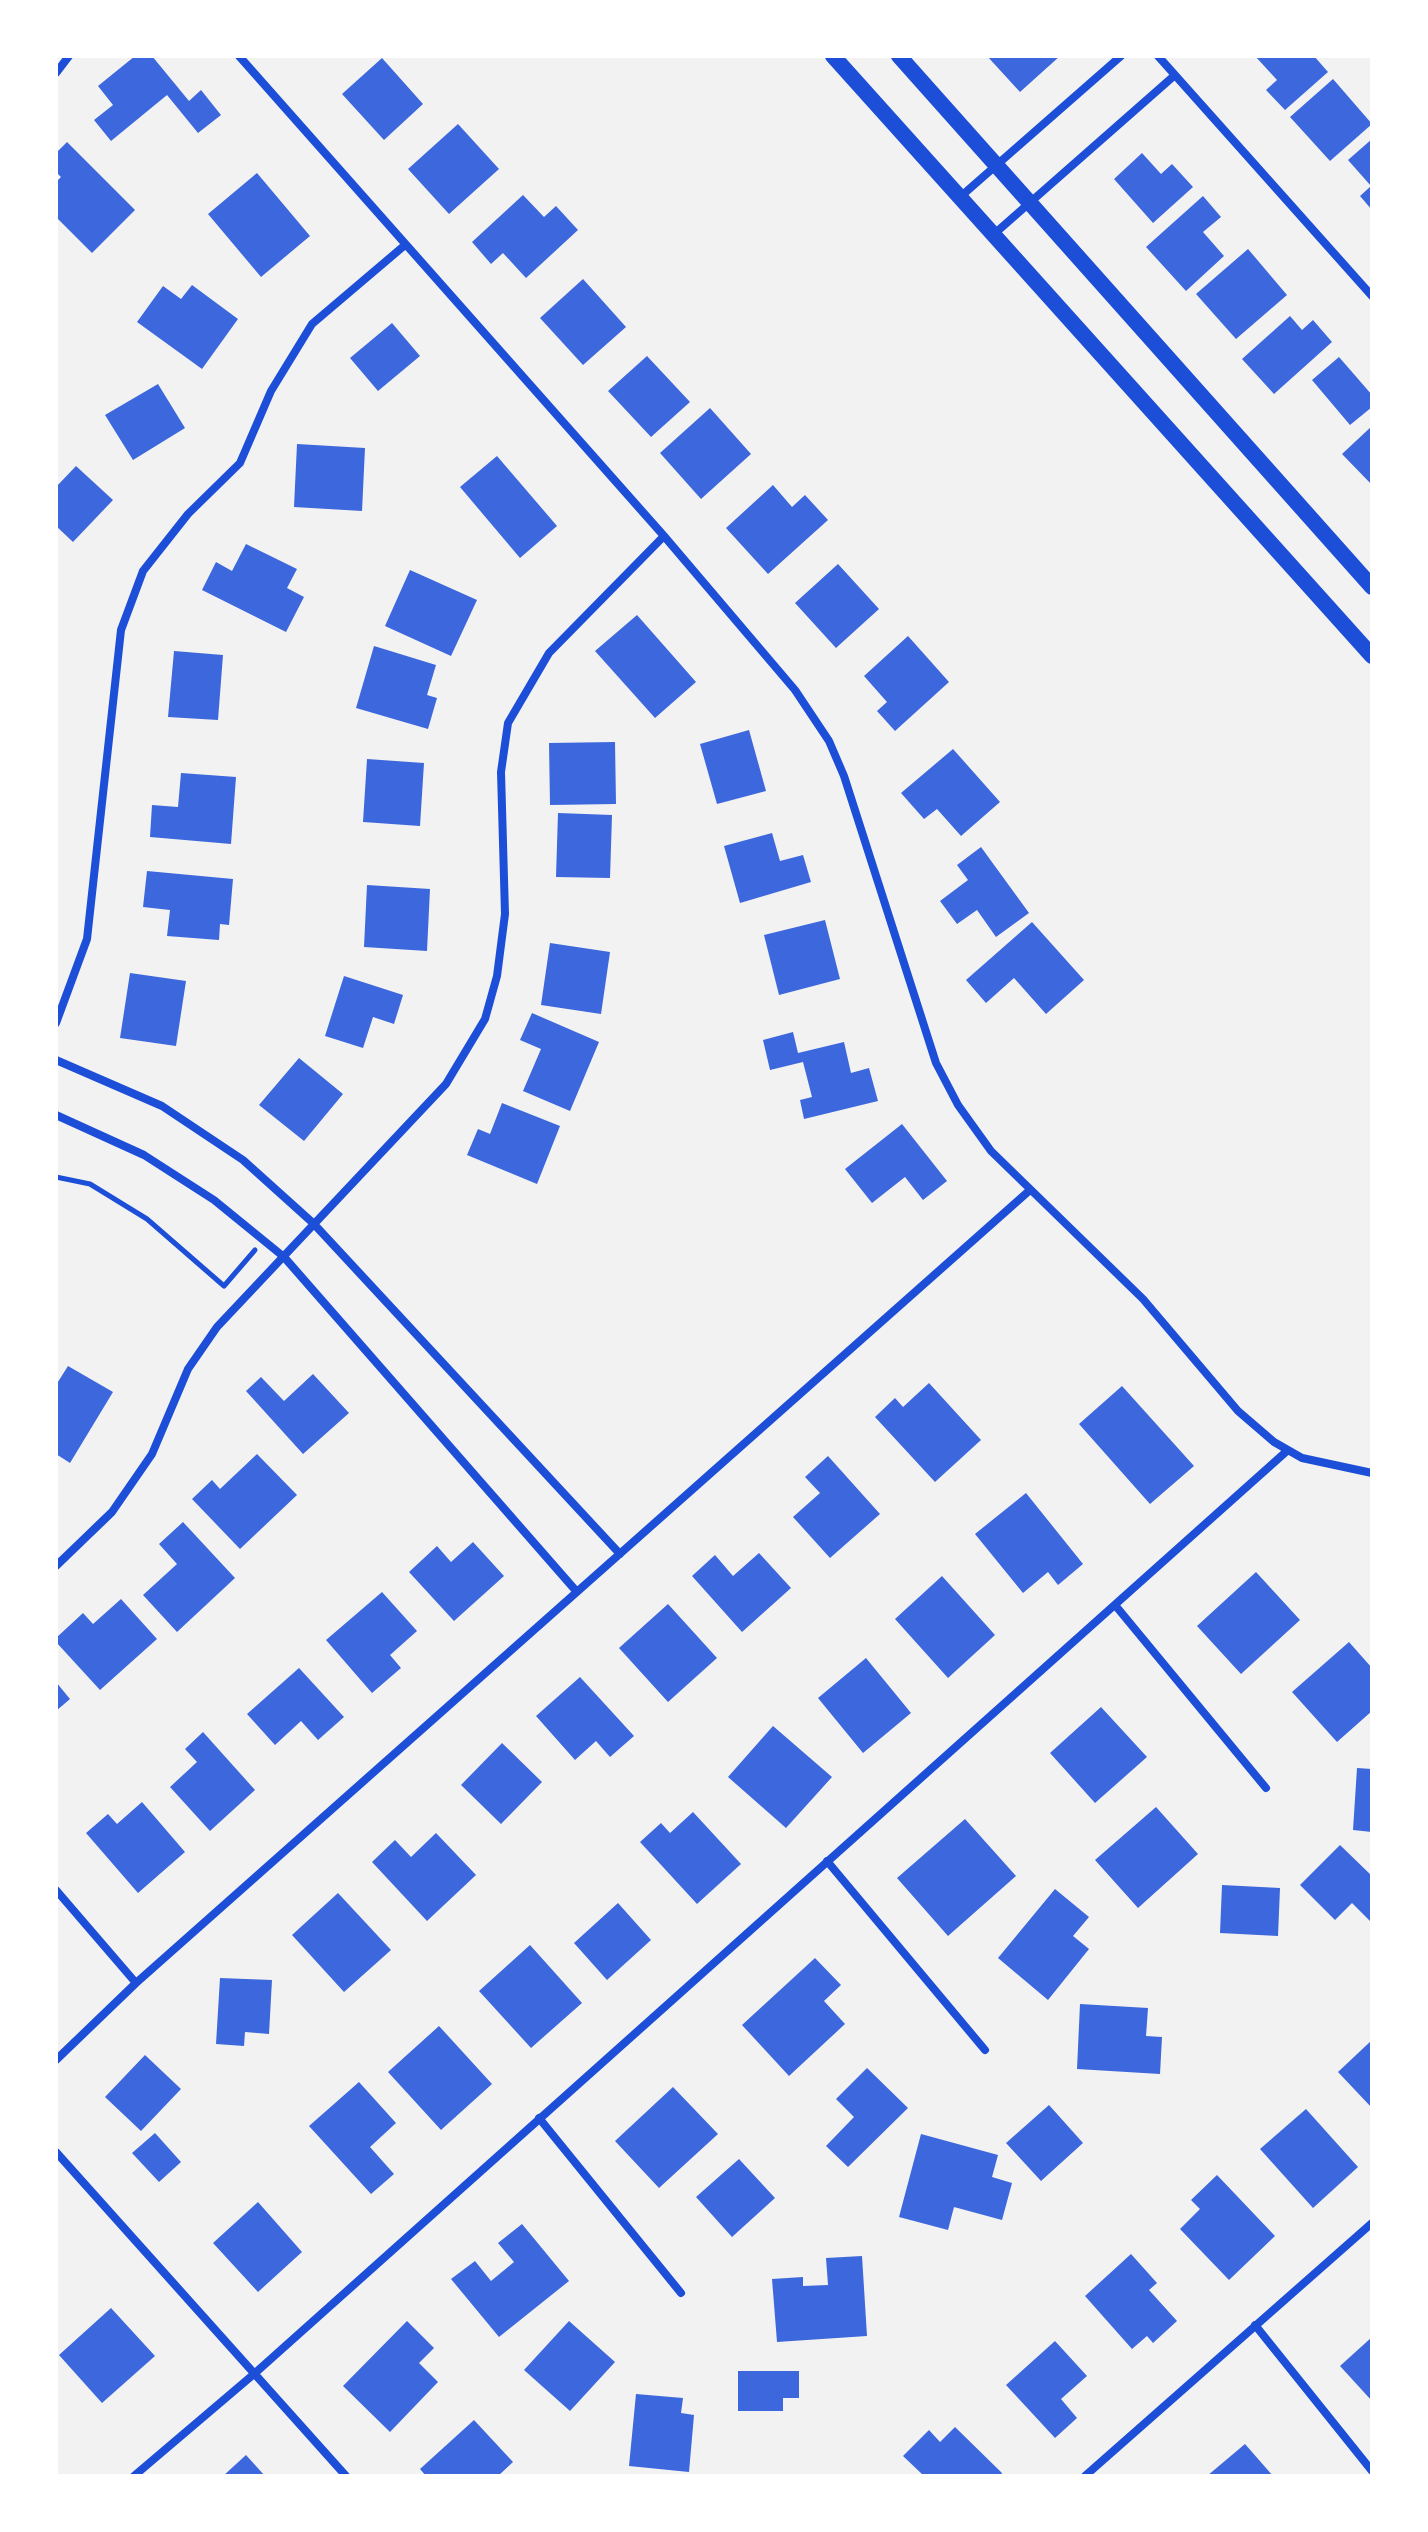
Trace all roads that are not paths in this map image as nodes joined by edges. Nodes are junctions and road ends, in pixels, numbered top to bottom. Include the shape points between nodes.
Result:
1 (69, 56) edge
2 (239, 56) edge
3 (833, 56) edge
4 (899, 56) edge
5 (1121, 56) edge
6 (1158, 56) edge
7 (56, 73) edge
8 (1175, 75) junction
9 (996, 165) junction
10 (959, 198) junction
11 (1030, 204) junction
12 (992, 235) junction
13 (405, 245) junction
14 (1372, 296) edge
15 (664, 536) junction
16 (1372, 587) edge
17 (1372, 656) edge
18 (56, 1023) edge
19 (56, 1060) edge
20 (56, 1115) edge
21 (1030, 1190) junction
22 (313, 1223) junction
23 (284, 1257) junction
24 (1288, 1450) junction
25 (1372, 1473) edge
26 (620, 1554) junction
27 (56, 1566) edge
28 (577, 1592) junction
29 (1115, 1605) junction
30 (1266, 1788) dead end
31 (827, 1861) junction
32 (56, 1890) edge
33 (136, 1983) junction
34 (985, 2050) dead end
35 (56, 2060) edge
36 (539, 2118) junction
37 (56, 2152) edge
38 (1372, 2223) edge
39 (681, 2293) dead end
40 (1255, 2325) junction
41 (254, 2374) junction
42 (1372, 2471) edge
43 (134, 2476) edge
44 (346, 2476) edge
45 (1085, 2476) edge

1 - 7 street
2 - 13 street
3 - 10 main road
4 - 9 main road
5 - 9 street
6 - 8 street
8 - 11 street
8 - 14 street
9 - 10 street
9 - 11 main road
10 - 12 main road
11 - 12 street
11 - 16 main road
12 - 17 main road
13 - 15 street
13 - 18 street via 312,324 271,391 240,463 188,514 143,571 121,630 87,939
15 - 21 street via 795,690 829,741 936,1063 991,1151
15 - 22 street via 549,653 508,723 501,772 505,914 485,1019 446,1084
19 - 22 street via 162,1106 243,1160
20 - 23 street via 144,1155 214,1200
21 - 24 street via 1143,1299 1238,1411
21 - 26 street
22 - 23 street
22 - 26 street
23 - 27 street via 217,1327 188,1369 152,1454 112,1512
23 - 28 street
24 - 25 street via 1302,1458
24 - 29 street
26 - 28 street
28 - 33 street
29 - 30 street
29 - 31 street
31 - 34 street
31 - 36 street
32 - 33 street
33 - 35 street
36 - 39 street
36 - 41 street
37 - 41 street
38 - 40 street
40 - 42 street
40 - 45 street
41 - 43 street
41 - 44 street

